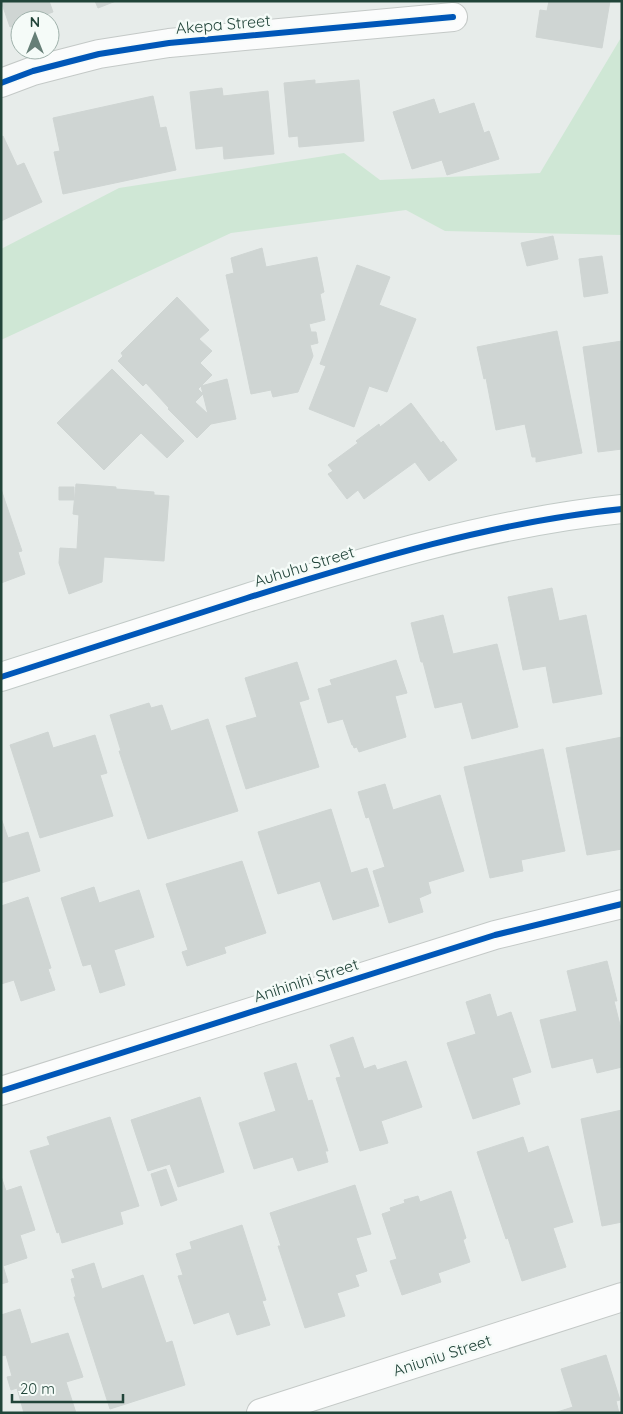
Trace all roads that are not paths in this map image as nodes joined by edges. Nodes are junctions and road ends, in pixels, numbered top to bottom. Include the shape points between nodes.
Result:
1 (453, 17) dead end
2 (1, 83) edge
3 (622, 509) edge
4 (1, 676) edge
5 (622, 904) edge
6 (1, 1091) edge
7 (622, 1297) edge
8 (261, 1413) edge

1 - 2 street, Akepa Street via 169,42 99,54
3 - 4 street, Auhuhu Street via 527,523 364,562
5 - 6 street, Anihinihi Street via 495,935
7 - 8 street, Aniuniu Street

